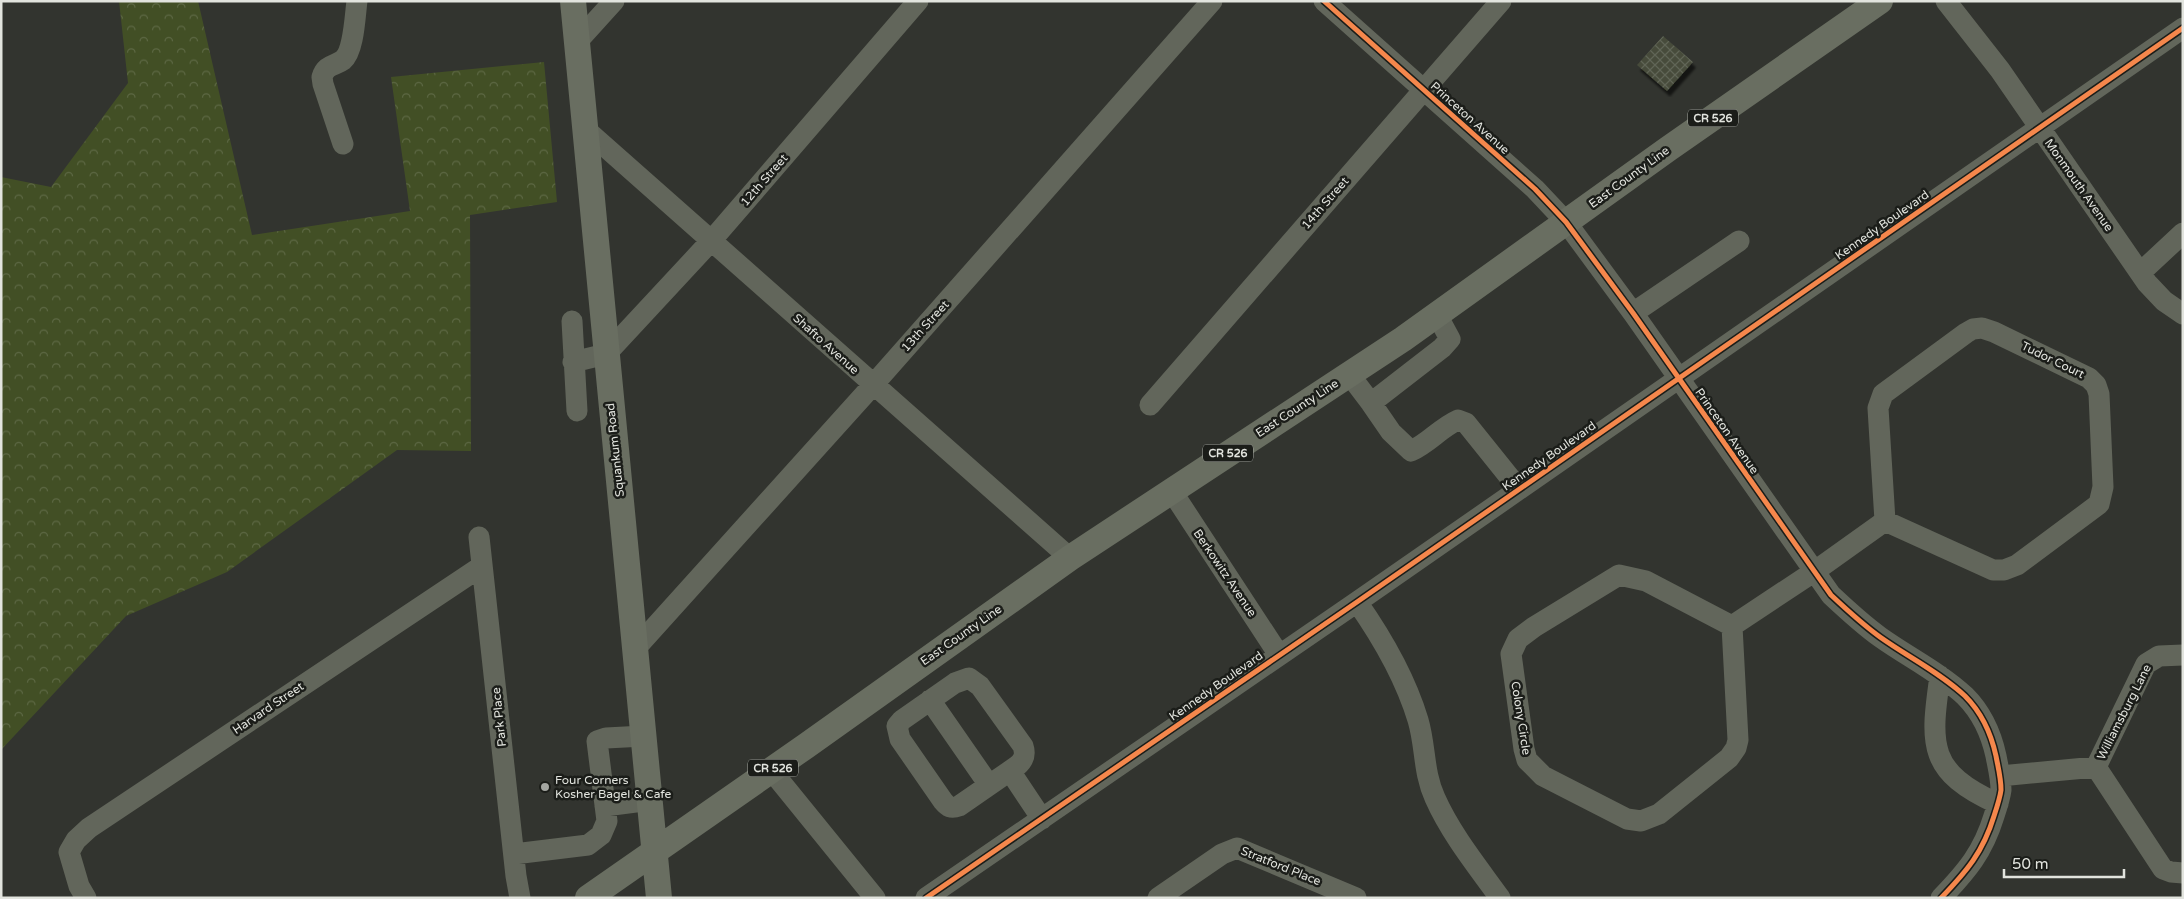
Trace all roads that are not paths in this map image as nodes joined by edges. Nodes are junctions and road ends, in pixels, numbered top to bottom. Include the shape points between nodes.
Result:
1 (357, 1) edge
2 (573, 1) edge
3 (614, 1) edge
4 (918, 1) edge
5 (1212, 1) edge
6 (1324, 1) edge
7 (1501, 1) edge
8 (1880, 1) edge
9 (1946, 1) edge
10 (2183, 28) edge
11 (576, 43) junction
12 (1424, 90) junction
13 (2039, 127) junction
14 (584, 128) junction
15 (343, 144) dead end
16 (1566, 222) junction
17 (2183, 233) edge
18 (711, 241) junction
19 (1739, 241) dead end
20 (2140, 273) junction
21 (1633, 313) junction
22 (2183, 314) edge
23 (1437, 315) junction
24 (572, 321) dead end
25 (1384, 351) junction
26 (606, 354) junction
27 (573, 362) junction
28 (1349, 374) junction
29 (1404, 377) junction
30 (1679, 379) junction
31 (873, 385) junction
32 (1371, 404) junction
33 (1150, 405) dead end
34 (577, 411) dead end
35 (1519, 489) junction
36 (1171, 490) junction
37 (1885, 521) junction
38 (479, 537) dead end
39 (1070, 558) junction
40 (482, 566) junction
41 (1815, 571) junction
42 (1357, 602) junction
43 (1732, 626) junction
44 (635, 649) junction
45 (1279, 655) junction
46 (2183, 655) edge
47 (1940, 676) junction
48 (890, 686) junction
49 (930, 700) junction
50 (910, 714) junction
51 (644, 736) junction
52 (2096, 767) junction
53 (771, 770) junction
54 (1010, 771) junction
55 (2000, 776) junction
56 (989, 785) junction
57 (651, 800) junction
58 (1998, 804) junction
59 (605, 806) junction
60 (1042, 819) junction
61 (656, 850) junction
62 (514, 854) junction
63 (2183, 873) edge
64 (1497, 897) edge
65 (86, 898) edge
66 (520, 898) edge
67 (588, 898) edge
68 (659, 898) edge
69 (875, 898) edge
70 (926, 898) edge
71 (1158, 898) edge
72 (1356, 898) edge
73 (1941, 898) edge

1 - 15 street via 353,36 346,56 330,65 322,76
2 - 11 main road, Squankum Road
3 - 11 street
4 - 18 street, 12th Street
5 - 31 street, 13th Street
6 - 12 street, Princeton Avenue
7 - 12 street, 14th Street
8 - 16 main road, East County Line / CR 526
9 - 13 street, Monmouth Avenue
10 - 13 street, Kennedy Boulevard
11 - 14 main road, Squankum Road
12 - 16 street, Princeton Avenue via 1535,189
12 - 33 street, 14th Street
13 - 20 street, Monmouth Avenue
13 - 30 street, Kennedy Boulevard
14 - 18 street, Shafto Avenue
14 - 26 main road, Squankum Road
16 - 21 street, Princeton Avenue
16 - 23 main road, East County Line / CR 526
17 - 20 street
18 - 26 street, 12th Street
18 - 31 street, Shafto Avenue
19 - 21 street
20 - 22 street, Monmouth Avenue via 2164,301
21 - 30 street, Princeton Avenue
23 - 25 main road, East County Line / CR 526
23 - 29 street via 1450,339
24 - 27 street
25 - 28 main road, East County Line / CR 526
25 - 29 street
26 - 27 street
26 - 44 main road, Squankum Road
27 - 34 street
28 - 32 street
28 - 36 main road, East County Line / CR 526
29 - 32 street
30 - 35 street, Kennedy Boulevard
30 - 41 street, Princeton Avenue
31 - 39 street, Shafto Avenue
31 - 44 street, 13th Street
32 - 35 street via 1391,432 1411,450 1423,446 1451,423 1458,420 1466,423
35 - 42 street, Kennedy Boulevard
36 - 39 main road, East County Line / CR 526
36 - 45 street, Berkowitz Avenue
37 - 37 street, Tudor Court via 1993,570 2017,565 2099,504 2102,487 2096,385 2080,373 1994,332 1982,328 1966,333 1883,394 1878,408
37 - 41 street
38 - 40 street, Park Place
39 - 48 main road, East County Line / CR 526
40 - 62 street, Park Place
40 - 65 street, Harvard Street via 89,828 69,852 78,886
41 - 43 street
41 - 47 street, Princeton Avenue via 1850,614
42 - 45 street, Kennedy Boulevard
42 - 64 street via 1378,632 1405,682 1419,723 1425,767 1435,798
43 - 43 street, Colony Circle via 1646,581 1627,575 1619,575 1534,626 1518,639 1511,654 1527,760 1543,776 1627,819 1641,820 1659,814 1729,758 1736,748
44 - 51 main road, Squankum Road
45 - 60 street, Kennedy Boulevard
46 - 52 street, Williamsburg Lane via 2159,656 2146,664
47 - 55 street, Princeton Avenue via 1965,696 1982,716 1993,743
47 - 58 street via 1934,744 1943,764 1973,792
48 - 50 street
48 - 53 main road, East County Line / CR 526
49 - 50 street
49 - 54 street via 962,679 974,680 1026,753 1024,760
49 - 56 street
50 - 56 street via 897,726 897,732 947,806 959,806
51 - 57 main road, Squankum Road
51 - 59 street via 597,741
52 - 55 street, Williamsburg Lane
52 - 63 street, Williamsburg Lane via 2163,869
53 - 61 main road, East County Line / CR 526
53 - 69 street
54 - 56 street
54 - 60 street
55 - 58 street, Princeton Avenue
57 - 59 street
57 - 61 main road, Squankum Road
58 - 73 street, Princeton Avenue via 1980,852
59 - 62 street via 607,821 601,835 588,845
60 - 70 street, Kennedy Boulevard
61 - 67 main road, East County Line / CR 526
61 - 68 main road, Squankum Road
62 - 66 street, Park Place
71 - 72 street, Stratford Place via 1222,854 1237,848

